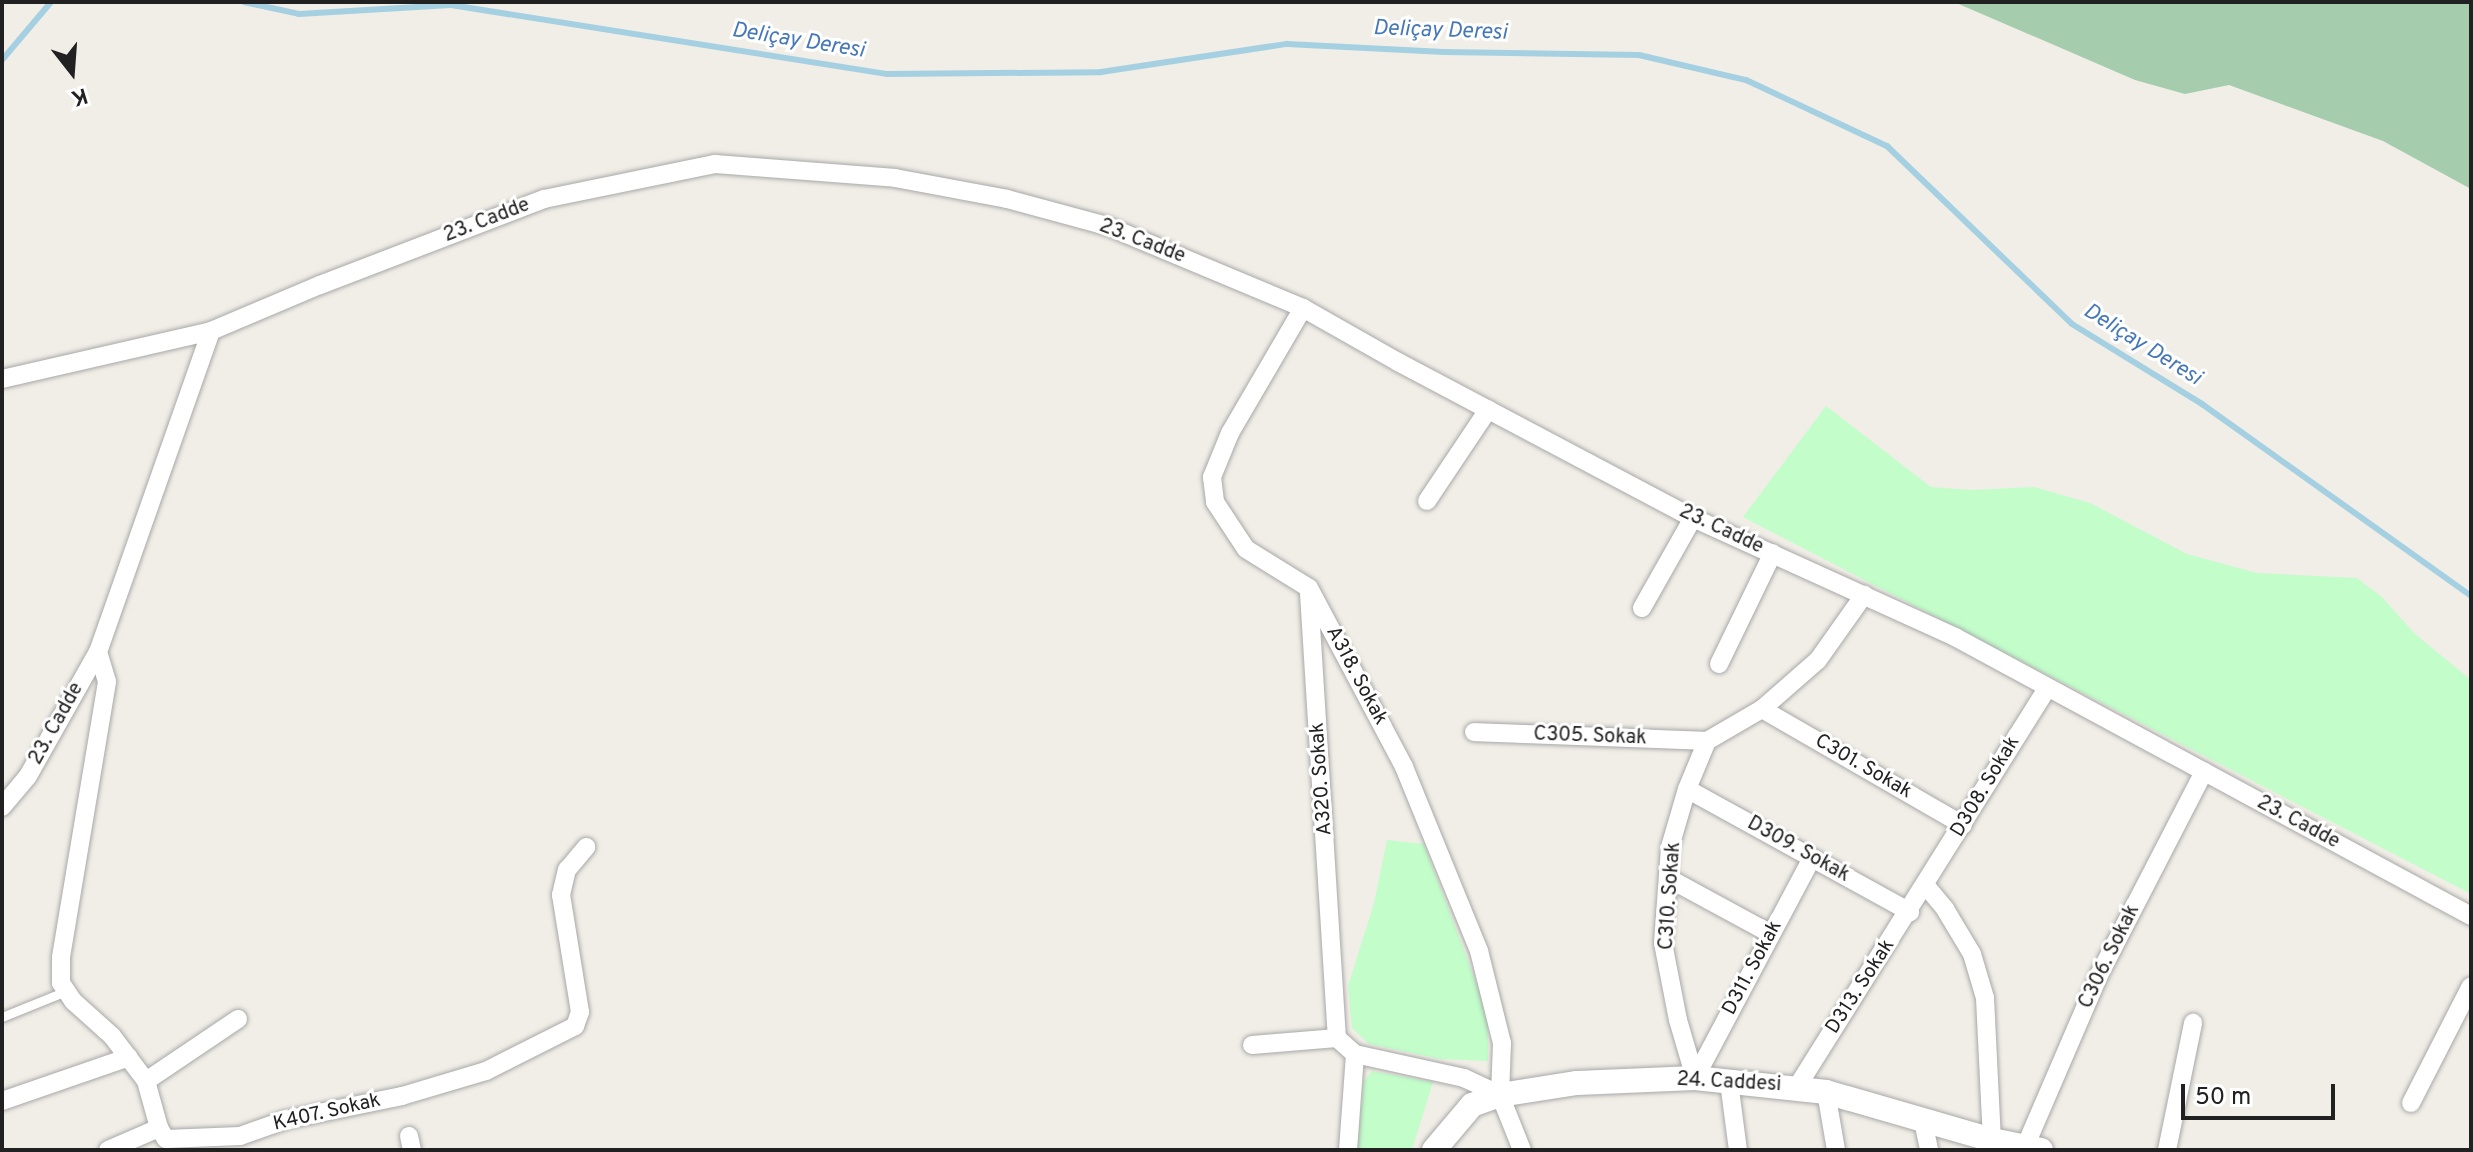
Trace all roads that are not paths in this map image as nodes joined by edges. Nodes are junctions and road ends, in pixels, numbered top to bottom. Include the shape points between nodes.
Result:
1 (1303, 308) junction
2 (211, 331) junction
3 (2, 379) edge
4 (1488, 410) junction
5 (1427, 501) dead end
6 (1693, 518) junction
7 (1773, 553) junction
8 (1309, 588) junction
9 (1864, 595) junction
10 (1642, 608) dead end
11 (98, 652) junction
12 (1719, 664) dead end
13 (2047, 688) junction
14 (1762, 709) junction
15 (1474, 732) dead end
16 (1707, 741) junction
17 (2204, 772) junction
18 (1687, 789) junction
19 (2, 807) edge
20 (1963, 825) junction
21 (586, 847) dead end
22 (1812, 858) junction
23 (1668, 878) junction
24 (1926, 886) junction
25 (1910, 912) junction
26 (2471, 916) edge
27 (1771, 934) junction
28 (2471, 986) edge
29 (66, 991) junction
30 (2, 1017) edge
31 (238, 1019) dead end
32 (2193, 1023) dead end
33 (1337, 1038) junction
34 (1252, 1045) dead end
35 (1355, 1054) junction
36 (129, 1057) junction
37 (1695, 1078) junction
38 (146, 1081) junction
39 (1729, 1082) junction
40 (1797, 1087) junction
41 (1826, 1092) junction
42 (1500, 1095) junction
43 (2, 1101) edge
44 (2411, 1103) dead end
45 (1923, 1121) junction
46 (164, 1139) edge
47 (1992, 1140) junction
48 (2033, 1148) edge
49 (108, 1150) edge
50 (1348, 1150) edge
51 (1434, 1150) edge
52 (1522, 1150) edge
53 (1738, 1150) edge
54 (1836, 1150) edge
55 (1929, 1150) edge
56 (2167, 1150) edge

1 - 2 street, 23. Cadde via 1107,226 1007,199 895,178 715,164 544,199
1 - 4 street, 23. Cadde
1 - 8 street via 1230,433 1212,477 1215,502 1246,549
2 - 3 street
2 - 11 street, 23. Cadde
4 - 5 street
4 - 6 street, 23. Cadde
6 - 7 street, 23. Cadde
6 - 10 street
7 - 9 street, 23. Cadde
7 - 12 street
8 - 33 street, A320. Sokak
8 - 42 street, A318. Sokak via 1404,767 1479,951 1502,1043
9 - 13 street, 23. Cadde
9 - 14 street via 1818,660
11 - 19 street, 23. Cadde via 28,776
11 - 29 street via 107,682 61,958
13 - 17 street, 23. Cadde
13 - 20 street, D308. Sokak
14 - 16 street
14 - 20 street, C301. Sokak
15 - 16 street, C305. Sokak
16 - 18 street, C310. Sokak
17 - 26 street, 23. Cadde
17 - 48 street, C306. Sokak via 2099,975
18 - 22 street, D309. Sokak
18 - 23 street, C310. Sokak via 1670,847
20 - 24 street, D308. Sokak
21 - 46 street, K407. Sokak via 567,870 561,895 580,1012 575,1026 486,1071 402,1096 285,1120 240,1136
22 - 25 street, D309. Sokak
22 - 27 street, D311. Sokak
23 - 27 street
23 - 37 street, C310. Sokak via 1663,943
24 - 25 street, D313. Sokak
24 - 47 street via 1972,954 1985,998
25 - 40 street, D313. Sokak
27 - 37 street, D311. Sokak
28 - 44 street
29 - 30 lane
29 - 36 street
31 - 38 street
32 - 56 street
33 - 34 street
33 - 35 street
35 - 42 street via 1464,1078
35 - 50 street
36 - 38 street
36 - 43 street
37 - 39 street, 24. Caddesi
37 - 42 street, 24. Caddesi via 1563,1085
38 - 46 street
39 - 40 street, 24. Caddesi
39 - 53 street
40 - 41 street, 24. Caddesi
41 - 45 street, 24. Caddesi
41 - 54 street
42 - 51 street, 24. Caddesi via 1472,1105
42 - 52 street
45 - 47 street, 24. Caddesi
45 - 55 street
46 - 49 street
47 - 48 street, 24. Caddesi

